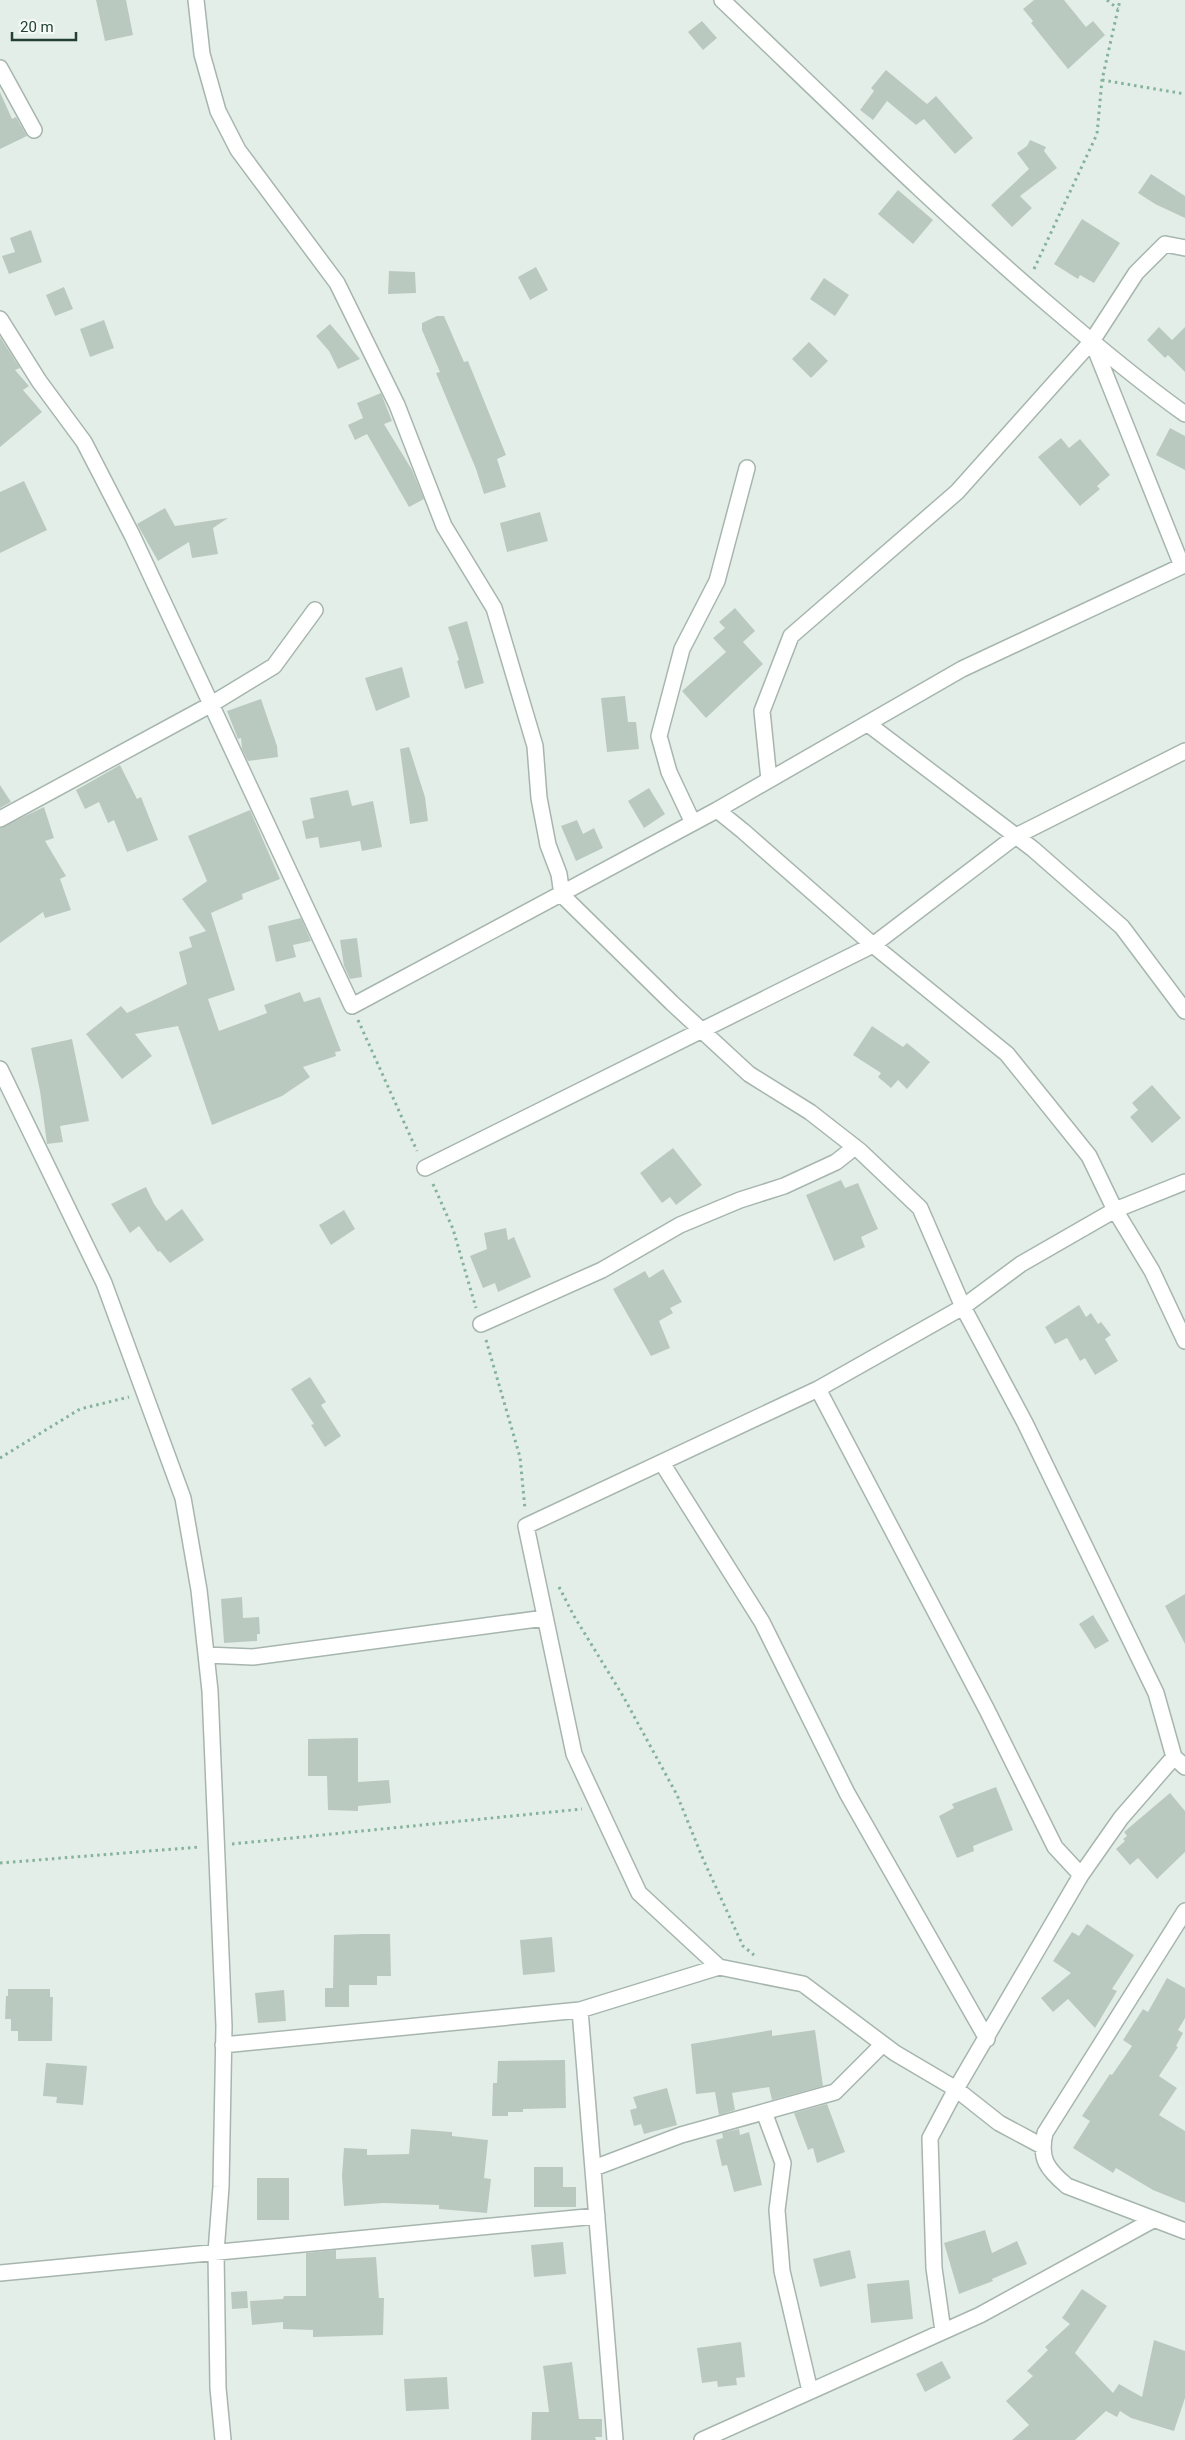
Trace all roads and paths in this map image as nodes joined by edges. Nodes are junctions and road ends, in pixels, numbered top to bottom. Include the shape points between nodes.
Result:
1 (196, 0) edge
2 (722, 0) edge
3 (1107, 0) edge
4 (1120, 0) edge
5 (1118, 9) junction
6 (0, 68) edge
7 (1102, 80) junction
8 (1185, 94) edge
9 (34, 130) dead end
10 (1185, 248) edge
11 (1026, 286) junction
12 (0, 319) edge
13 (1092, 341) junction
14 (1185, 414) edge
15 (747, 468) dead end
16 (1184, 570) edge
17 (315, 610) dead end
18 (210, 705) junction
19 (868, 724) junction
20 (1185, 751) edge
21 (769, 780) junction
22 (717, 810) junction
23 (0, 819) edge
24 (693, 823) junction
25 (1016, 836) junction
26 (562, 895) junction
27 (873, 945) junction
28 (352, 1006) junction
29 (1185, 1011) edge
30 (701, 1030) junction
31 (0, 1069) edge
32 (855, 1147) junction
33 (425, 1168) junction
34 (1185, 1182) edge
35 (1115, 1210) junction
36 (963, 1307) junction
37 (481, 1324) junction
38 (1185, 1341) edge
39 (818, 1389) junction
40 (144, 1394) junction
41 (0, 1458) edge
42 (662, 1463) junction
43 (526, 1526) junction
44 (558, 1584) dead end
45 (546, 1618) junction
46 (206, 1655) junction
47 (1180, 1762) edge
48 (599, 1807) junction
49 (216, 1845) junction
50 (0, 1863) edge
51 (1081, 1875) junction
52 (1185, 1911) edge
53 (757, 1958) dead end
54 (720, 1967) junction
55 (580, 2010) junction
56 (987, 2040) junction
57 (883, 2044) junction
58 (223, 2045) junction
59 (956, 2089) junction
60 (764, 2112) junction
61 (1042, 2146) junction
62 (594, 2168) junction
63 (597, 2216) junction
64 (1153, 2220) junction
65 (1185, 2231) edge
66 (216, 2252) junction
67 (0, 2273) edge
68 (944, 2331) junction
69 (810, 2392) junction
70 (223, 2440) edge
71 (615, 2440) edge
72 (702, 2440) edge

1 - 26 street via 202,54 218,111 238,150 337,283 397,405 444,526 494,608 535,746 539,798
2 - 11 street via 876,150
3 - 5 path
4 - 5 path
5 - 7 path
6 - 9 street
7 - 8 path
7 - 11 path via 1097,134
10 - 13 street via 1165,244 1136,273
11 - 13 street
12 - 18 street via 39,381 84,442 132,535
13 - 14 street
13 - 16 street
13 - 21 street via 958,492 791,636 762,711
15 - 24 street via 717,581 682,649 659,736 669,772
16 - 19 street via 962,669
17 - 18 street via 274,666
18 - 23 street
18 - 28 street
19 - 21 street
19 - 25 street
20 - 25 street
21 - 22 street
22 - 24 street
22 - 27 street
24 - 26 street
25 - 27 street
25 - 29 street via 1122,926
26 - 28 street
26 - 30 street
27 - 30 street
27 - 35 street via 1007,1054 1089,1156
28 - 33 path
30 - 32 street via 749,1074 810,1112
30 - 33 street
31 - 40 street via 104,1283
32 - 36 street via 920,1208
32 - 37 street via 836,1162 784,1186 680,1225 602,1270
33 - 37 path via 453,1229
34 - 35 street
35 - 36 street via 1021,1264
35 - 38 street via 1152,1271
36 - 39 street
36 - 47 street via 1025,1423 1156,1693
37 - 43 path via 520,1457
39 - 42 street
39 - 51 street via 986,1710 1050,1840
40 - 41 path via 80,1409
40 - 46 street via 184,1498
42 - 43 street
42 - 56 street via 762,1622 847,1793
43 - 45 street
44 - 53 path via 677,1795 742,1946
45 - 46 street via 253,1657
45 - 48 street via 574,1754
46 - 49 street
47 - 51 street via 1121,1818
48 - 49 path
48 - 54 street via 639,1893
49 - 50 path
49 - 58 street
51 - 56 street
52 - 61 street via 1045,2133
54 - 55 street
54 - 57 street via 803,1984
55 - 58 street
55 - 62 street
56 - 59 street
57 - 59 street
57 - 60 street via 835,2092
58 - 66 street via 221,2187
59 - 61 street via 999,2123
59 - 68 street via 930,2138 934,2268
60 - 62 street via 681,2135
60 - 69 street via 783,2163 777,2210 782,2271
61 - 64 street via 1052,2174 1067,2186
62 - 63 street
63 - 66 street
63 - 71 street
64 - 65 street
64 - 68 street via 980,2315
66 - 67 street
66 - 70 street via 218,2388
68 - 69 street
69 - 72 street

